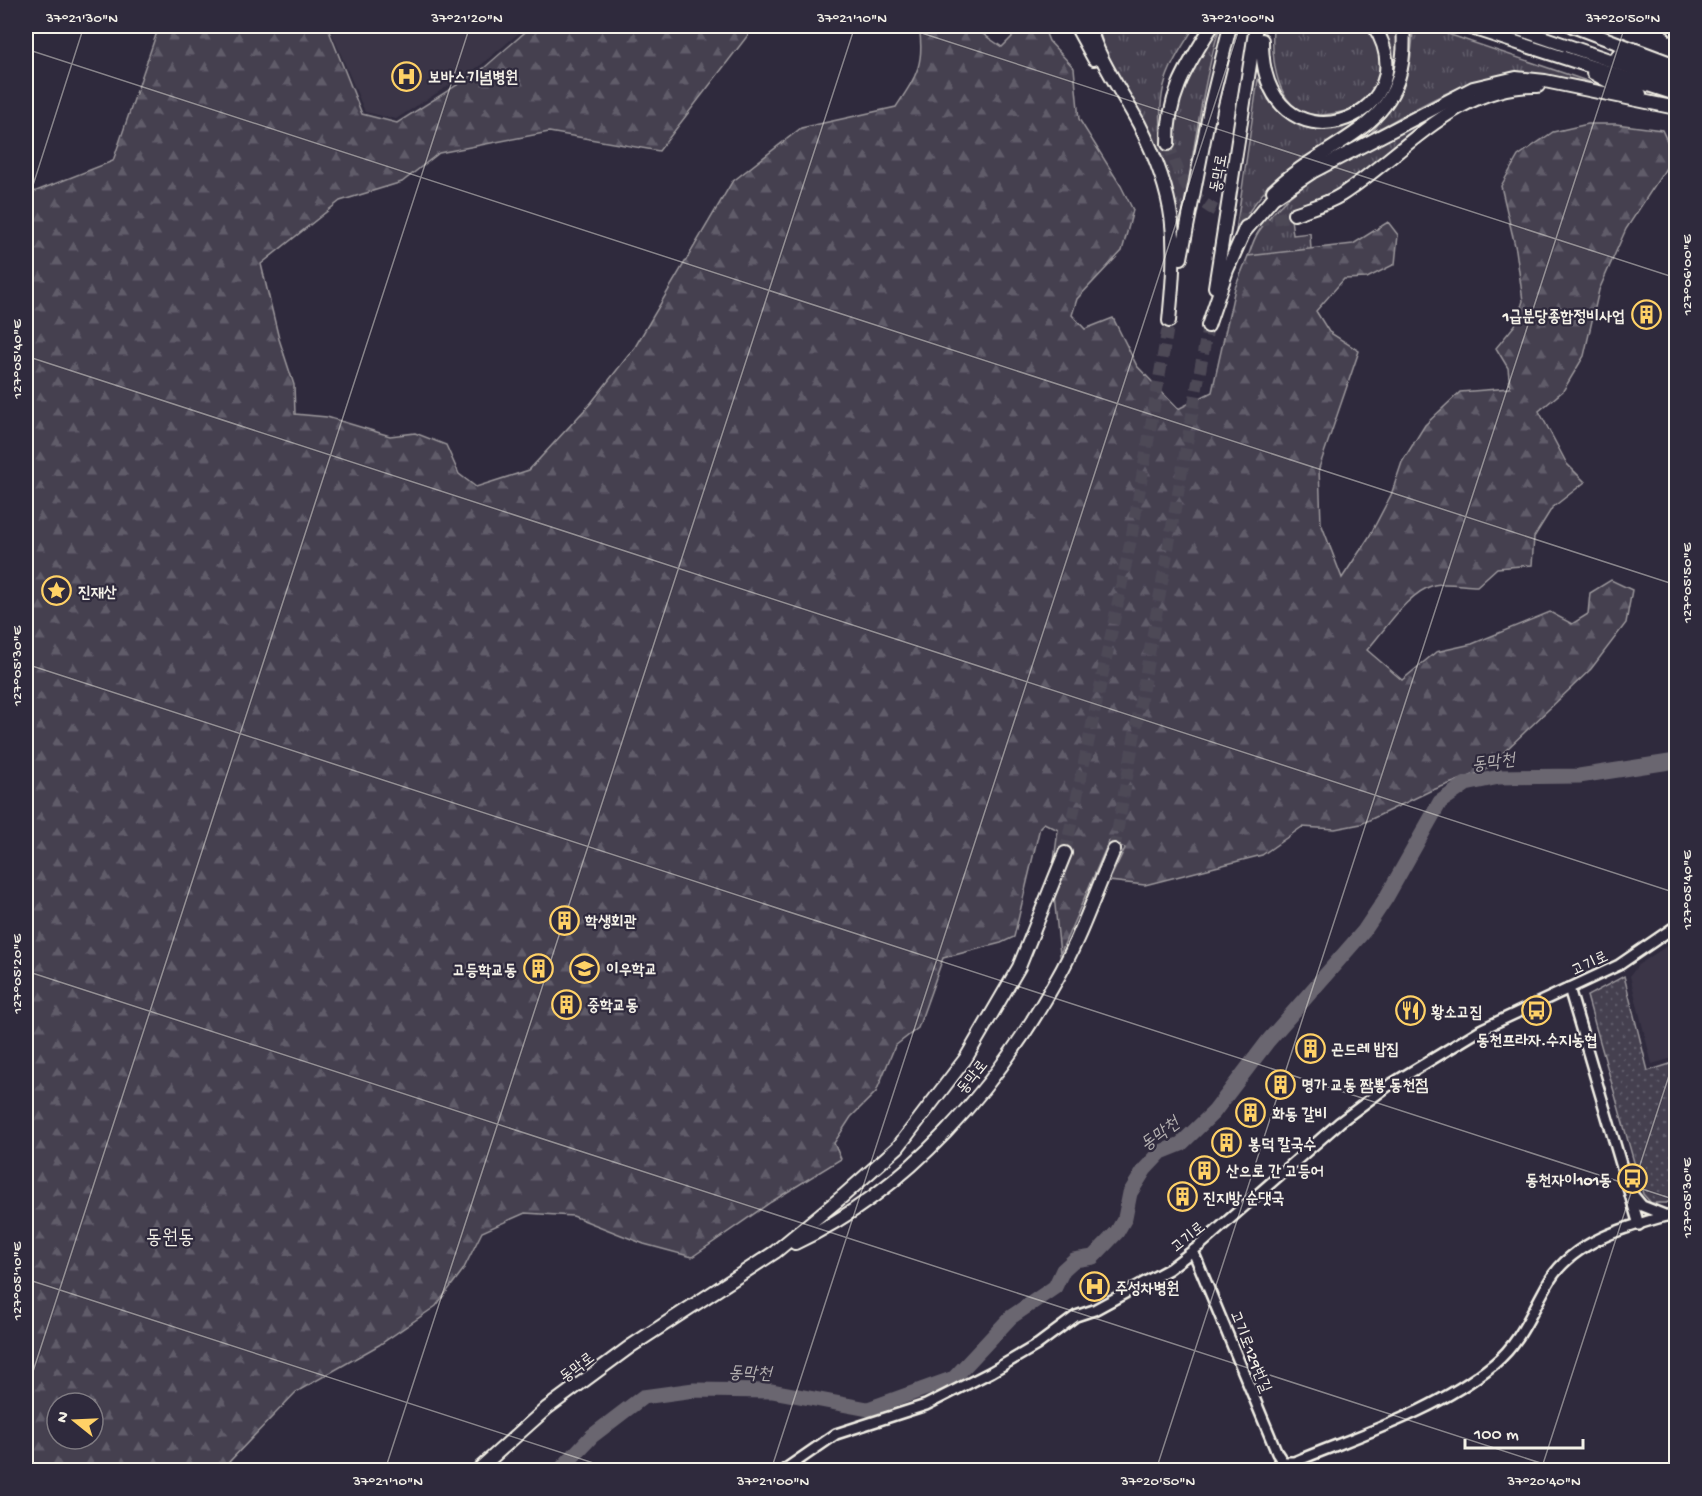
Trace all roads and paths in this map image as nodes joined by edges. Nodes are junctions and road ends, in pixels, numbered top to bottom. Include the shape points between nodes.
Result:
1 (1076, 26) edge
2 (1089, 26) edge
3 (1212, 26) edge
4 (1230, 26) edge
5 (1256, 26) edge
6 (1264, 26) edge
7 (1374, 26) edge
8 (1403, 26) edge
9 (1465, 26) edge
10 (1510, 26) edge
11 (1572, 26) edge
12 (1577, 26) edge
13 (1672, 26) edge
14 (1677, 31) edge
15 (1589, 32) junction
16 (1556, 40) junction
17 (1571, 60) junction
18 (1677, 65) edge
19 (1677, 74) edge
20 (1677, 82) edge
21 (1574, 87) junction
22 (1677, 94) edge
23 (1677, 108) edge
24 (1139, 125) junction
25 (1168, 144) tunnel mouth
26 (1294, 214) tunnel mouth
27 (1244, 232) junction
28 (1114, 850) tunnel mouth
29 (1065, 853) tunnel mouth
30 (1677, 926) edge
31 (1569, 988) junction
32 (1628, 1189) junction
33 (1672, 1214) edge
34 (1638, 1226) junction
35 (1193, 1251) junction
36 (775, 1252) junction
37 (496, 1457) junction
38 (478, 1470) edge
39 (487, 1470) edge
40 (784, 1470) edge

1 - 24 main road via 1099,68
2 - 24 main road
3 - 25 main road via 1184,72 1172,101
4 - 24 main road, 동막로 via 1169,321 1175,240 1168,190
5 - 27 main road, 동막로 via 1208,326
6 - 7 main road via 1262,60 1269,86 1293,114 1322,123 1350,118 1377,95 1387,63 1383,42
8 - 27 main road via 1404,56 1391,95 1379,114 1358,134 1286,179 1254,213
9 - 17 main road
10 - 16 main road
11 - 15 main road
12 - 15 main road
13 - 14 main road
15 - 18 main road
16 - 19 main road
16 - 20 main road
17 - 22 main road
17 - 23 main road via 1617,87
21 - 23 main road
21 - 26 main road via 1526,86 1486,94 1438,120 1341,194
21 - 27 main road via 1516,78 1473,88 1312,172 1273,198
28 - 36 main road, 동막로 via 1057,980 986,1086 950,1128 855,1209
29 - 36 main road, 동막로 via 1019,967 966,1058 898,1147
30 - 31 street, 고기로 via 1635,956
31 - 32 street
31 - 35 street, 고기로 via 1482,1029 1388,1086 1323,1136
32 - 33 street via 1642,1206
32 - 34 street
33 - 34 street
34 - 35 street, 고기로129번길 via 1594,1242 1564,1263 1551,1278 1513,1346 1473,1381 1434,1403 1294,1462 1283,1462 1277,1453
35 - 40 street, 고기로 via 1123,1295 1076,1316 1037,1346 991,1372 926,1405 836,1434
36 - 37 main road, 동막로 via 631,1346 547,1408
37 - 38 main road, 동막로
37 - 39 main road, 동막로

